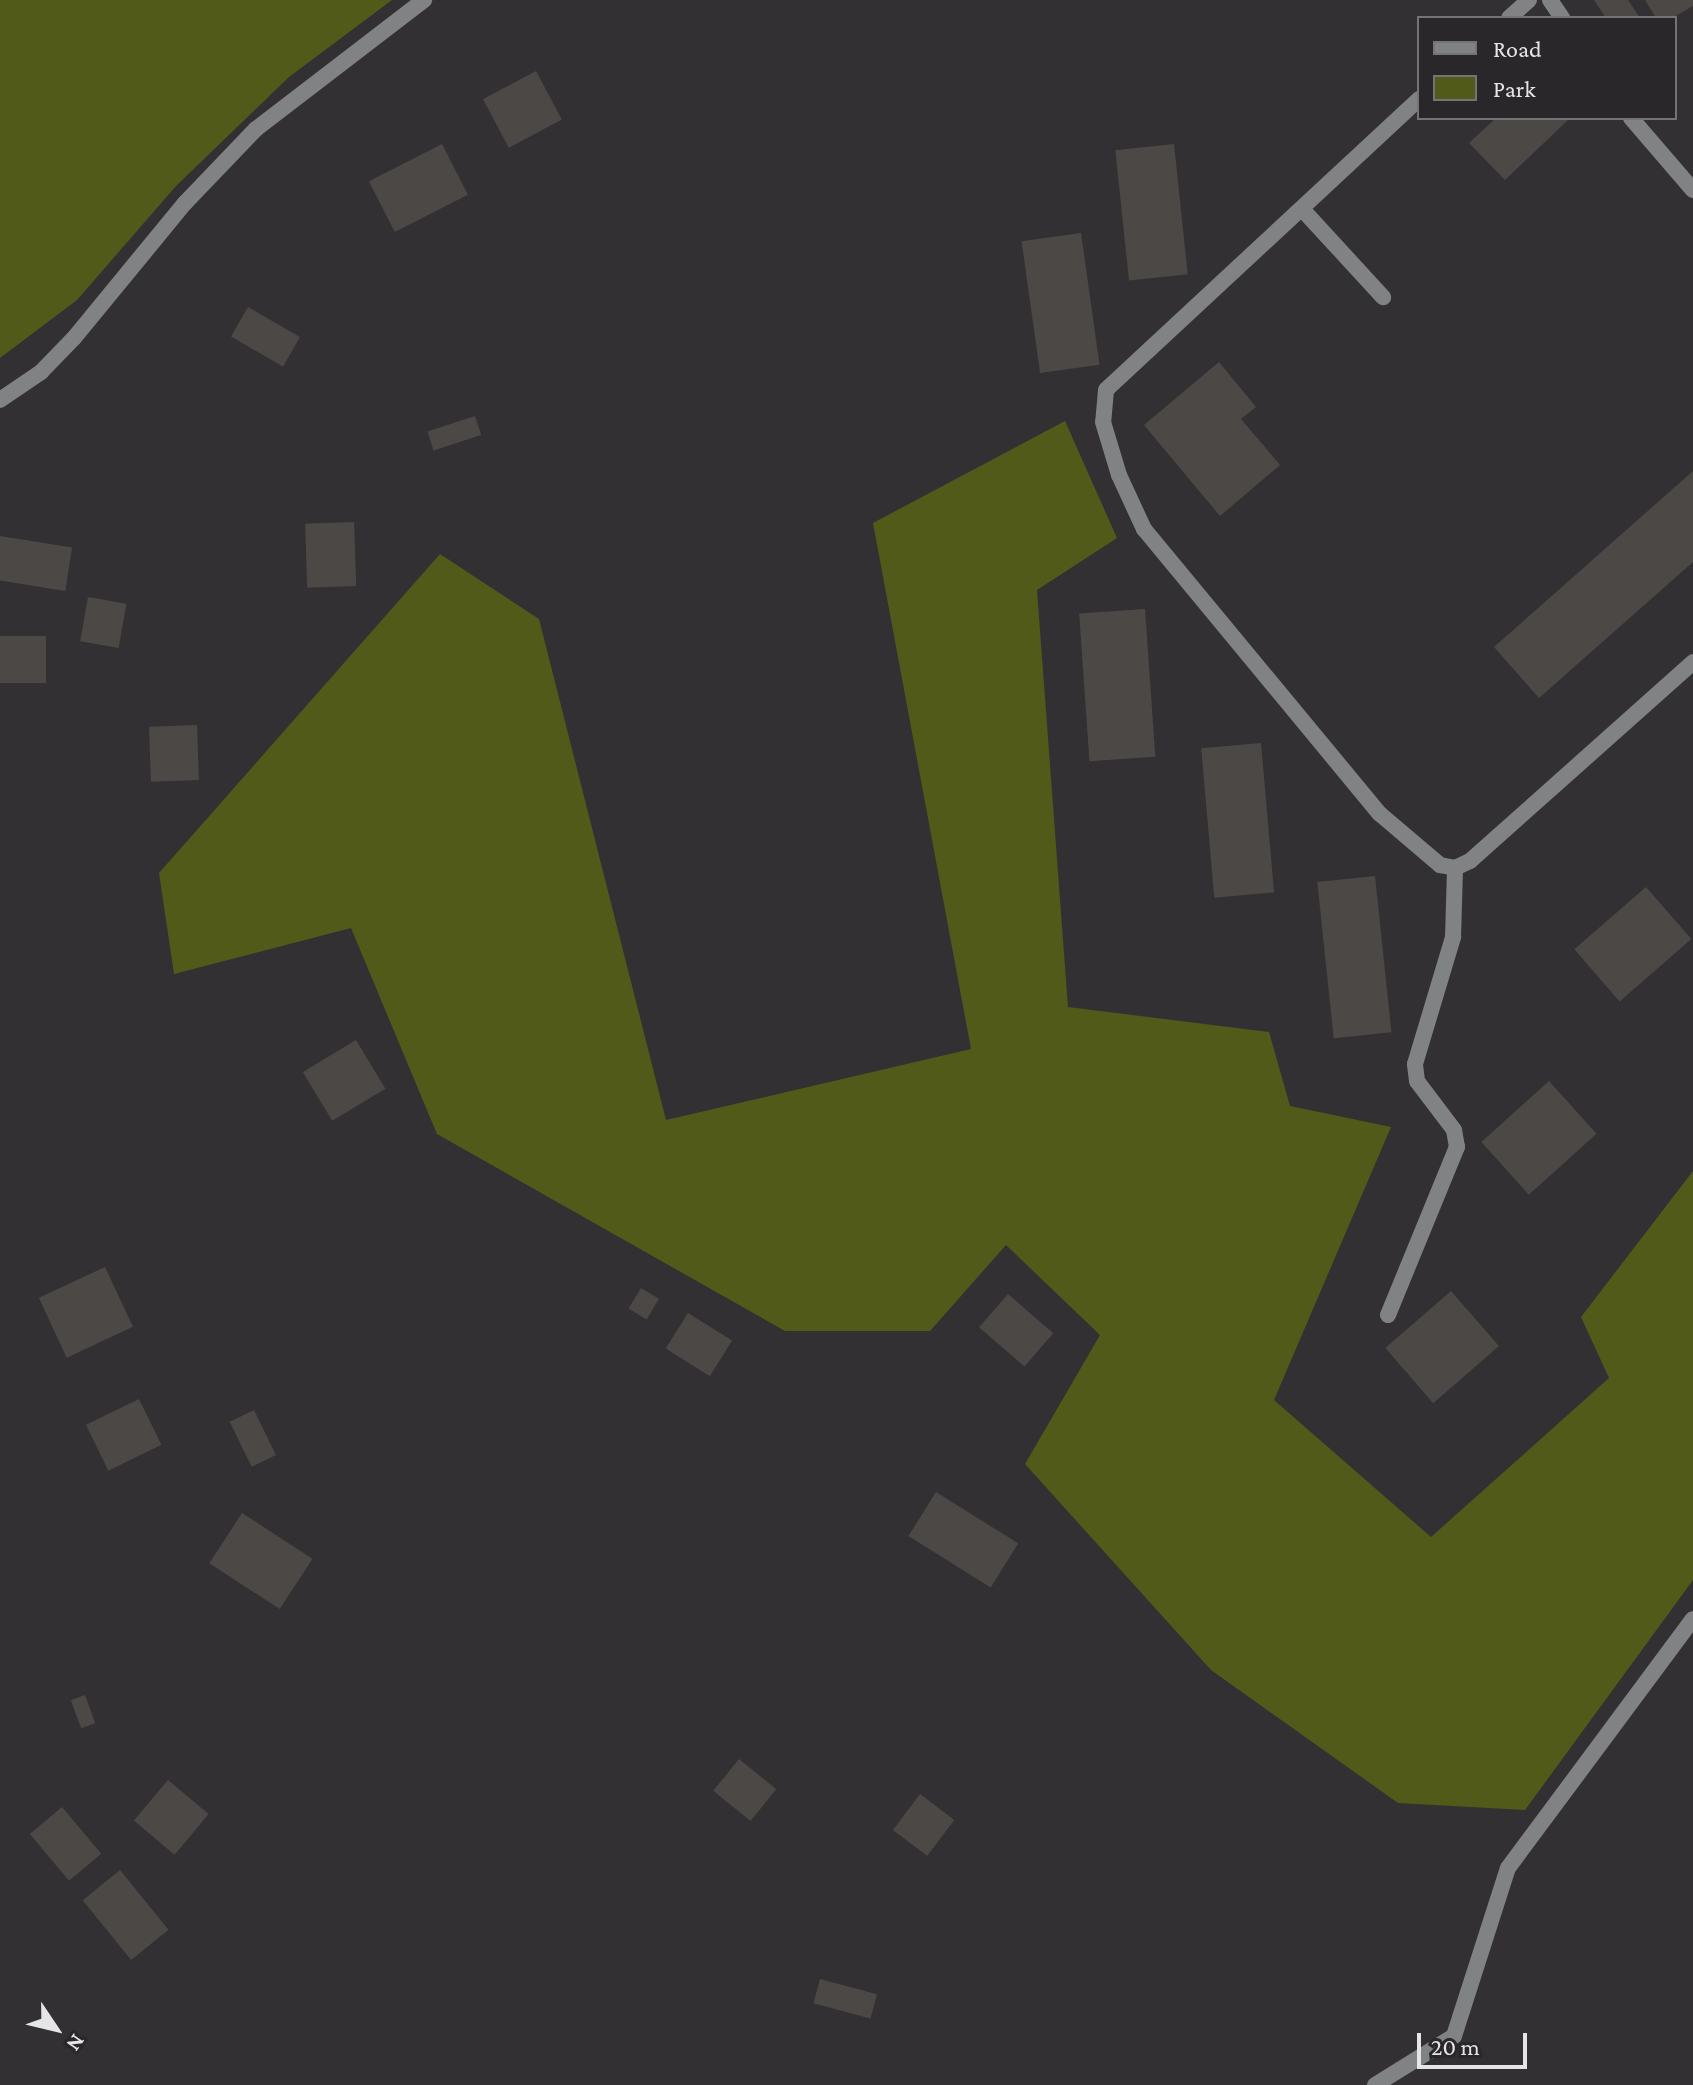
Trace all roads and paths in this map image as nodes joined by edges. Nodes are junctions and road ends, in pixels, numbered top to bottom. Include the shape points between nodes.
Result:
1 (424, 0) edge
2 (1529, 0) edge
3 (1511, 16) edge
4 (1417, 101) edge
5 (1633, 120) edge
6 (1693, 190) edge
7 (1302, 209) junction
8 (1383, 297) dead end
9 (0, 400) edge
10 (1693, 662) edge
11 (1455, 868) junction
12 (1388, 1315) dead end
13 (1693, 1619) edge
14 (1375, 2085) edge

1 - 9 street via 256,129 185,203 74,338 41,372
2 - 3 street
4 - 7 street
5 - 6 street
7 - 8 street
7 - 11 street via 1106,390 1103,422 1144,529 1380,814 1440,865
10 - 11 street via 1470,861
11 - 12 street via 1453,937 1415,1064 1417,1081 1454,1130 1457,1147
13 - 14 street via 1508,1868 1454,2036

